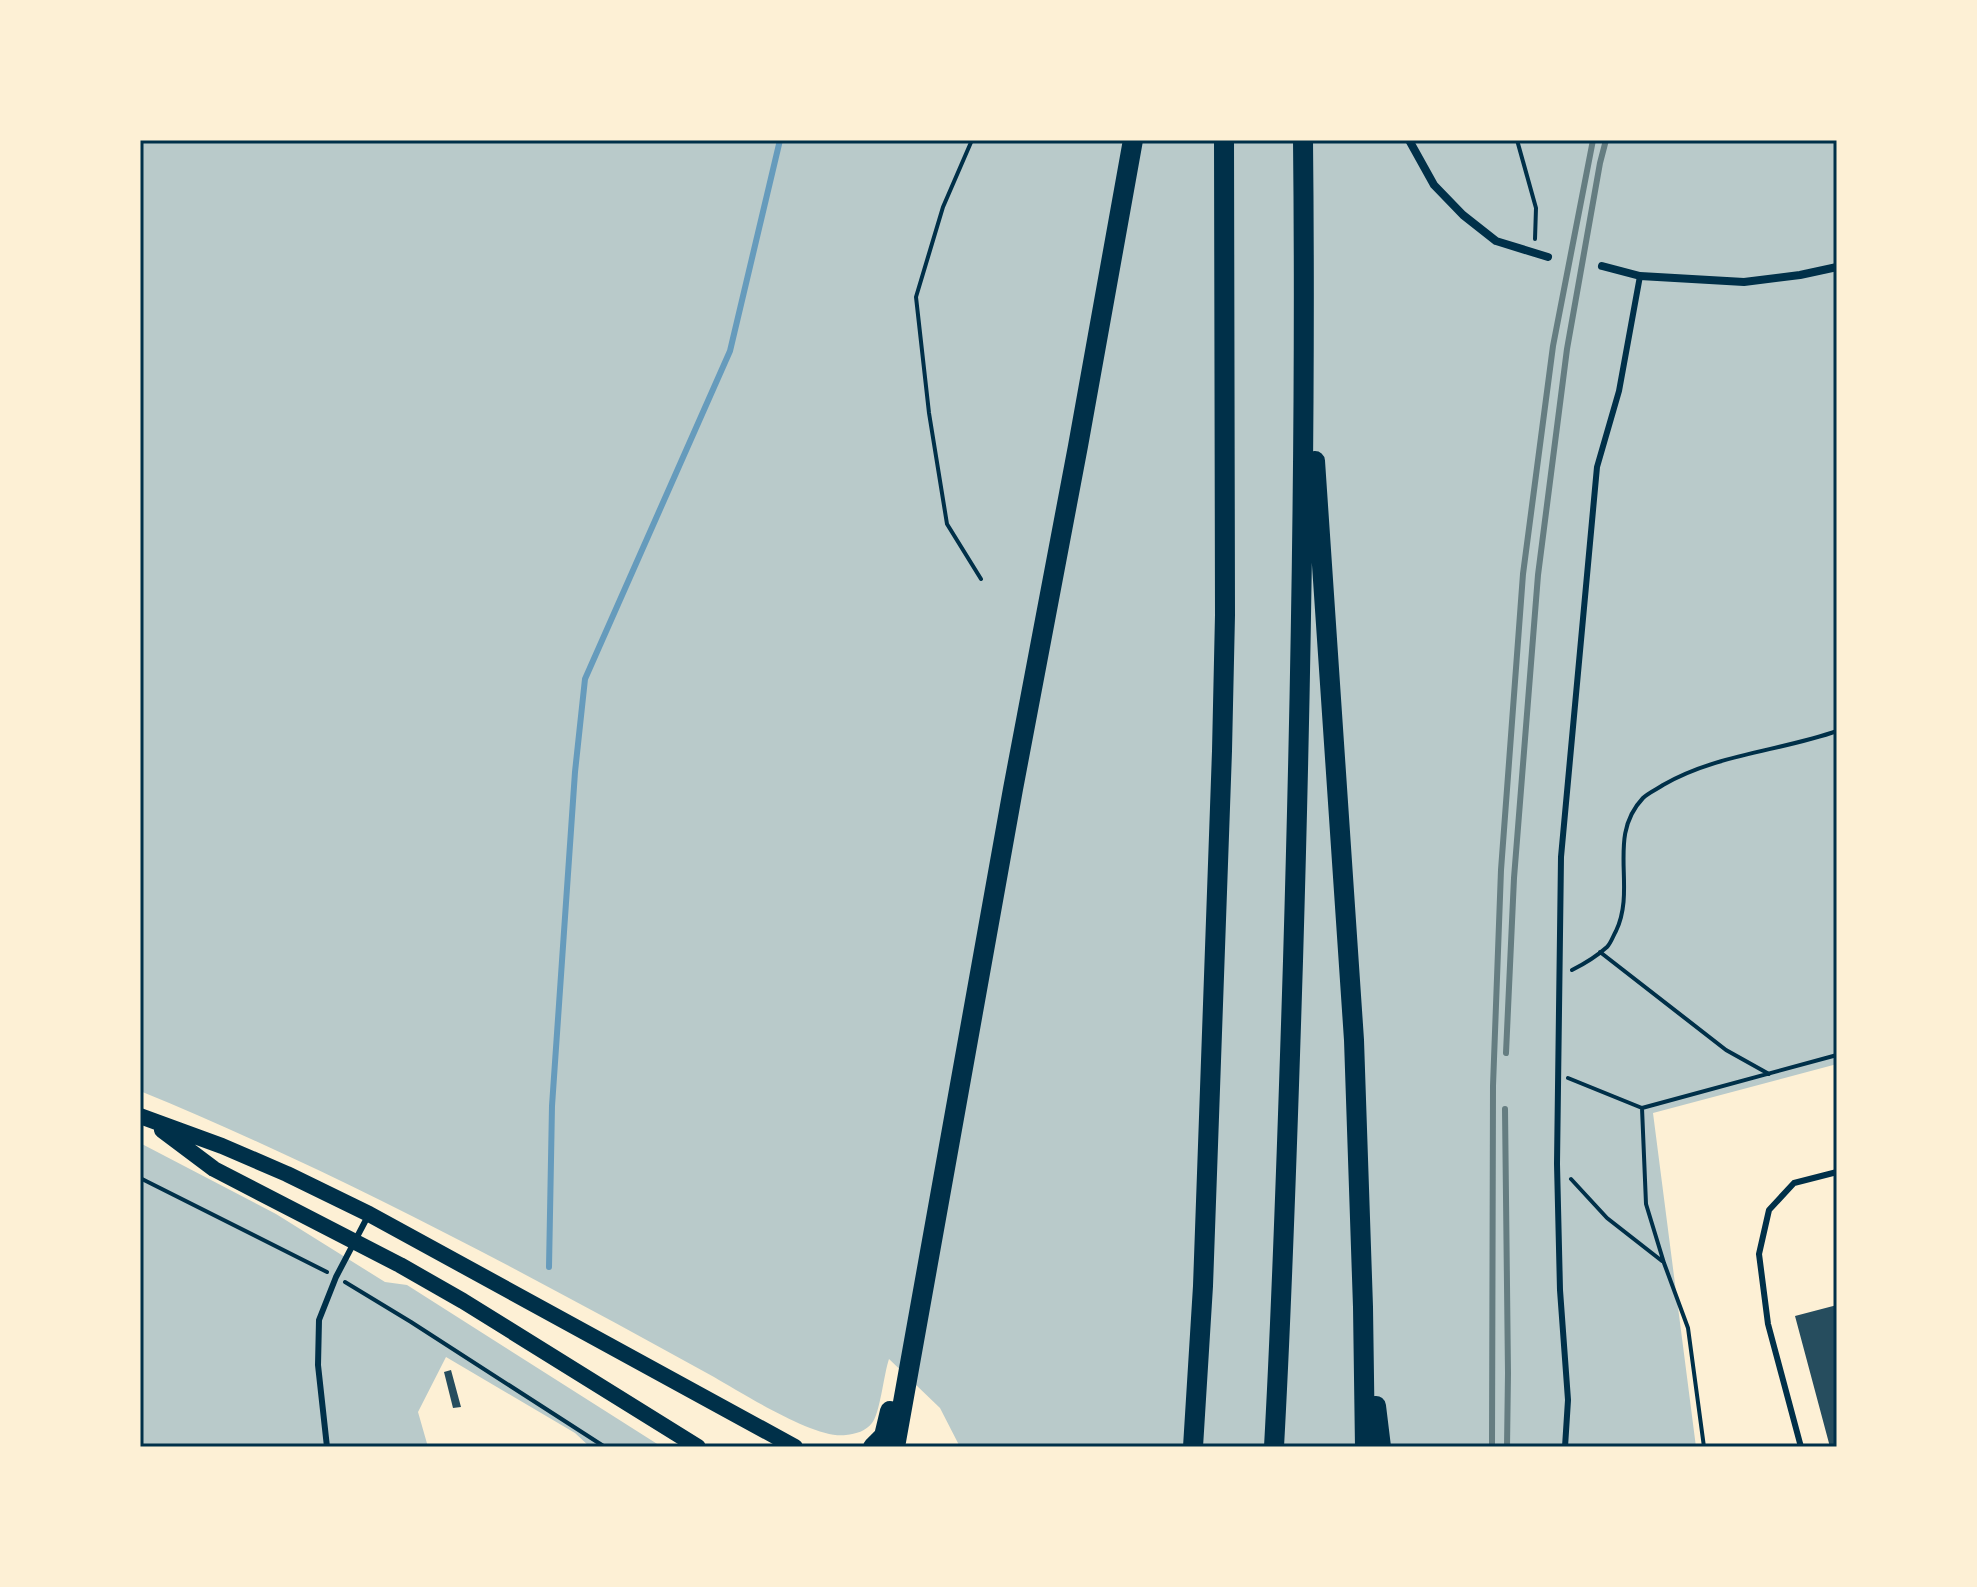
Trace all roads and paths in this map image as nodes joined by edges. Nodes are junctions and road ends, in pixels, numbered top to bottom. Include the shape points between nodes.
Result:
1 (972, 140) edge
2 (1133, 140) edge
3 (1224, 140) edge
4 (1303, 140) edge
5 (1409, 140) edge
6 (1517, 140) edge
7 (1535, 253) junction
8 (1548, 257) dead end
9 (1602, 266) dead end
10 (1837, 267) edge
11 (1640, 276) junction
12 (1305, 289) junction
13 (981, 579) dead end
14 (1837, 731) edge
15 (1600, 952) junction
16 (1559, 977) junction
17 (1837, 1055) edge
18 (1557, 1074) junction
19 (1769, 1074) junction
20 (1642, 1108) junction
21 (144, 1118) edge
22 (1557, 1164) junction
23 (1837, 1172) edge
24 (140, 1178) edge
25 (369, 1214) junction
26 (355, 1241) junction
27 (1664, 1263) junction
28 (336, 1277) junction
29 (1363, 1307) junction
30 (909, 1372) junction
31 (327, 1447) edge
32 (605, 1447) edge
33 (698, 1447) edge
34 (795, 1447) edge
35 (873, 1447) edge
36 (895, 1447) edge
37 (1193, 1447) edge
38 (1274, 1447) edge
39 (1365, 1447) edge
40 (1381, 1447) edge
41 (1565, 1447) edge
42 (1704, 1447) edge
43 (1801, 1447) edge

1 - 13 path via 943,207 916,297 947,524
2 - 30 highway
3 - 37 highway via 1225,615
4 - 12 highway
5 - 7 street via 1434,185 1463,215 1496,241
6 - 7 path via 1536,208
7 - 8 street
9 - 11 street
10 - 11 street via 1744,282
11 - 16 lane via 1619,391 1597,467 1561,857
12 - 29 highway via 1354,1040
12 - 38 highway via 1299,752
14 - 15 path via 1706,766 1644,797 1626,822 1623,839 1623,917
15 - 16 path
15 - 19 path via 1726,1050
16 - 18 lane
17 - 19 path
18 - 20 path
18 - 22 lane
19 - 20 path
20 - 27 path via 1646,1204
21 - 25 main road via 222,1146
21 - 26 main road via 214,1169
22 - 27 path via 1607,1218
22 - 41 lane via 1568,1400
23 - 43 lane via 1794,1183 1769,1210 1759,1254 1768,1324
24 - 28 path
25 - 26 lane
25 - 34 main road
26 - 28 lane
26 - 33 main road via 463,1301
27 - 42 path via 1688,1328
28 - 31 lane via 319,1320
28 - 32 path
29 - 39 highway
29 - 40 highway
30 - 35 highway via 892,1401 884,1436
30 - 36 highway

